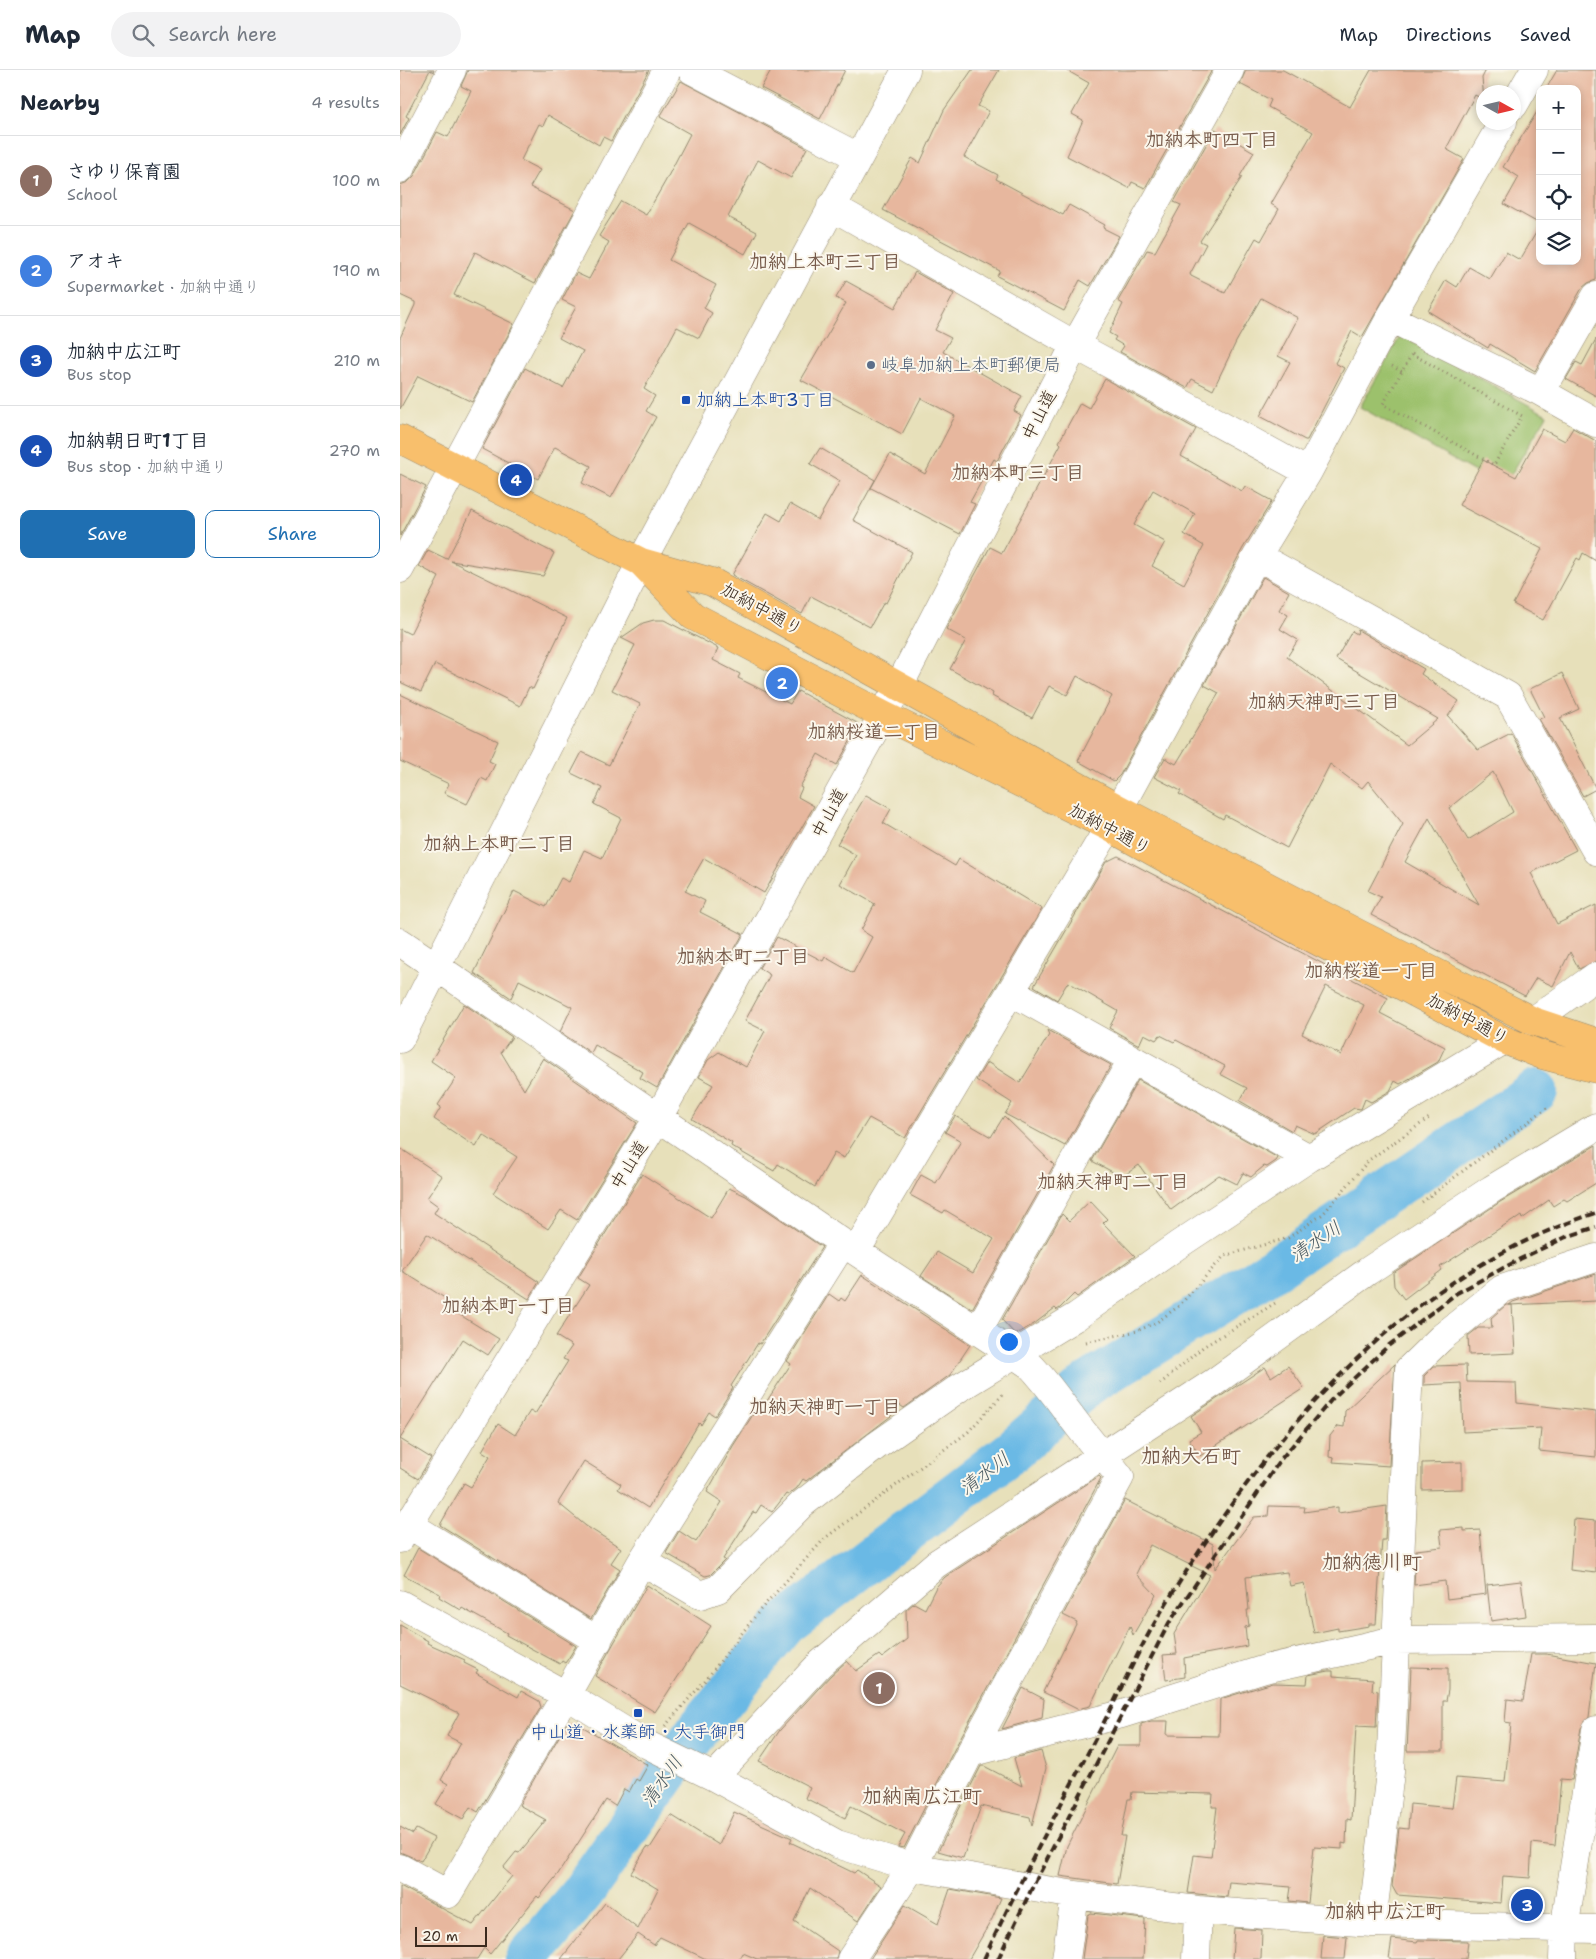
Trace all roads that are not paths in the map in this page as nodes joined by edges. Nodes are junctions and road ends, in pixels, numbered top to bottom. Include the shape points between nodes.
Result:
1 (452, 70) edge
2 (667, 70) edge
3 (692, 70) edge
4 (906, 70) edge
5 (1230, 70) edge
6 (1534, 70) edge
7 (1521, 93) edge
8 (1498, 130) edge
9 (858, 157) junction
10 (400, 169) edge
11 (831, 206) junction
12 (1596, 296) edge
13 (1390, 318) junction
14 (1075, 345) junction
15 (1541, 392) junction
16 (1596, 423) edge
17 (400, 439) edge
18 (454, 467) junction
19 (1308, 472) junction
20 (1257, 556) junction
21 (641, 562) junction
22 (400, 569) edge
23 (899, 686) junction
24 (883, 714) junction
25 (1114, 818) junction
26 (1596, 851) edge
27 (400, 942) edge
28 (436, 967) junction
29 (1596, 976) edge
30 (1012, 992) junction
31 (1533, 1021) junction
32 (400, 1039) edge
33 (1504, 1040) junction
34 (1596, 1042) edge
35 (1132, 1060) junction
36 (1596, 1069) edge
37 (659, 1116) junction
38 (1596, 1127) edge
39 (1309, 1158) junction
40 (849, 1247) junction
41 (1596, 1258) edge
42 (978, 1330) junction
43 (1015, 1356) junction
44 (1105, 1455) junction
45 (404, 1532) edge
46 (642, 1562) junction
47 (400, 1604) edge
48 (1596, 1638) edge
49 (1394, 1640) junction
50 (598, 1641) junction
51 (566, 1695) junction
52 (1596, 1730) edge
53 (970, 1753) junction
54 (1593, 1766) edge
55 (704, 1772) junction
56 (912, 1867) junction
57 (400, 1868) edge
58 (1074, 1895) junction
59 (1198, 1910) junction
60 (1372, 1923) junction
61 (1596, 1929) edge
62 (1564, 1930) junction
63 (852, 1959) edge
64 (1066, 1959) edge
65 (1196, 1959) edge
66 (1563, 1959) edge

1 - 10 street
2 - 18 street
3 - 9 street
4 - 9 street
5 - 14 street, 中山道
6 - 7 street
8 - 13 street
9 - 11 street
11 - 14 street
11 - 21 street
12 - 15 street
13 - 15 street
13 - 19 street
14 - 19 street
14 - 23 street, 中山道
15 - 16 street
17 - 18 highway, 加納中通り
18 - 21 highway, 加納中通り
18 - 22 street
19 - 20 street
20 - 25 street
20 - 26 street via 1508,696
21 - 23 highway, 加納中通り via 712,582
21 - 24 highway, 加納中通り via 693,616
21 - 28 street
23 - 24 street, 中山道
23 - 25 highway, 加納中通り
24 - 25 highway, 加納中通り
24 - 37 street, 中山道
25 - 30 street
25 - 31 highway, 加納中通り
25 - 33 highway, 加納中通り via 1255,908
27 - 28 street
28 - 32 street
28 - 37 street
29 - 31 street
30 - 35 street
30 - 40 street
31 - 34 highway, 加納中通り
33 - 36 highway, 加納中通り via 1542,1055
33 - 39 street
35 - 39 street
35 - 42 street
37 - 40 street
37 - 45 street, 中山道
38 - 44 street via 1492,1189 1368,1270 1213,1383
39 - 43 street
40 - 42 street
40 - 46 street
41 - 49 street via 1502,1289 1441,1338 1409,1369
42 - 43 street
43 - 44 street via 1030,1365 1050,1386 1087,1438
43 - 46 street via 959,1388 884,1440 802,1504 718,1590 700,1595
44 - 53 street via 1120,1477
44 - 55 street via 936,1564 820,1664
45 - 50 street
46 - 50 street
47 - 51 street
48 - 49 street
49 - 53 street via 1265,1669 1122,1714
49 - 60 street via 1390,1772
50 - 51 street
51 - 55 street via 648,1745
51 - 57 street via 448,1894
52 - 54 street
53 - 56 street
54 - 62 street
55 - 56 street via 837,1844
56 - 58 street
56 - 63 street
58 - 59 street
58 - 64 street
59 - 60 street
59 - 65 street
60 - 62 street
61 - 62 street
62 - 66 street

